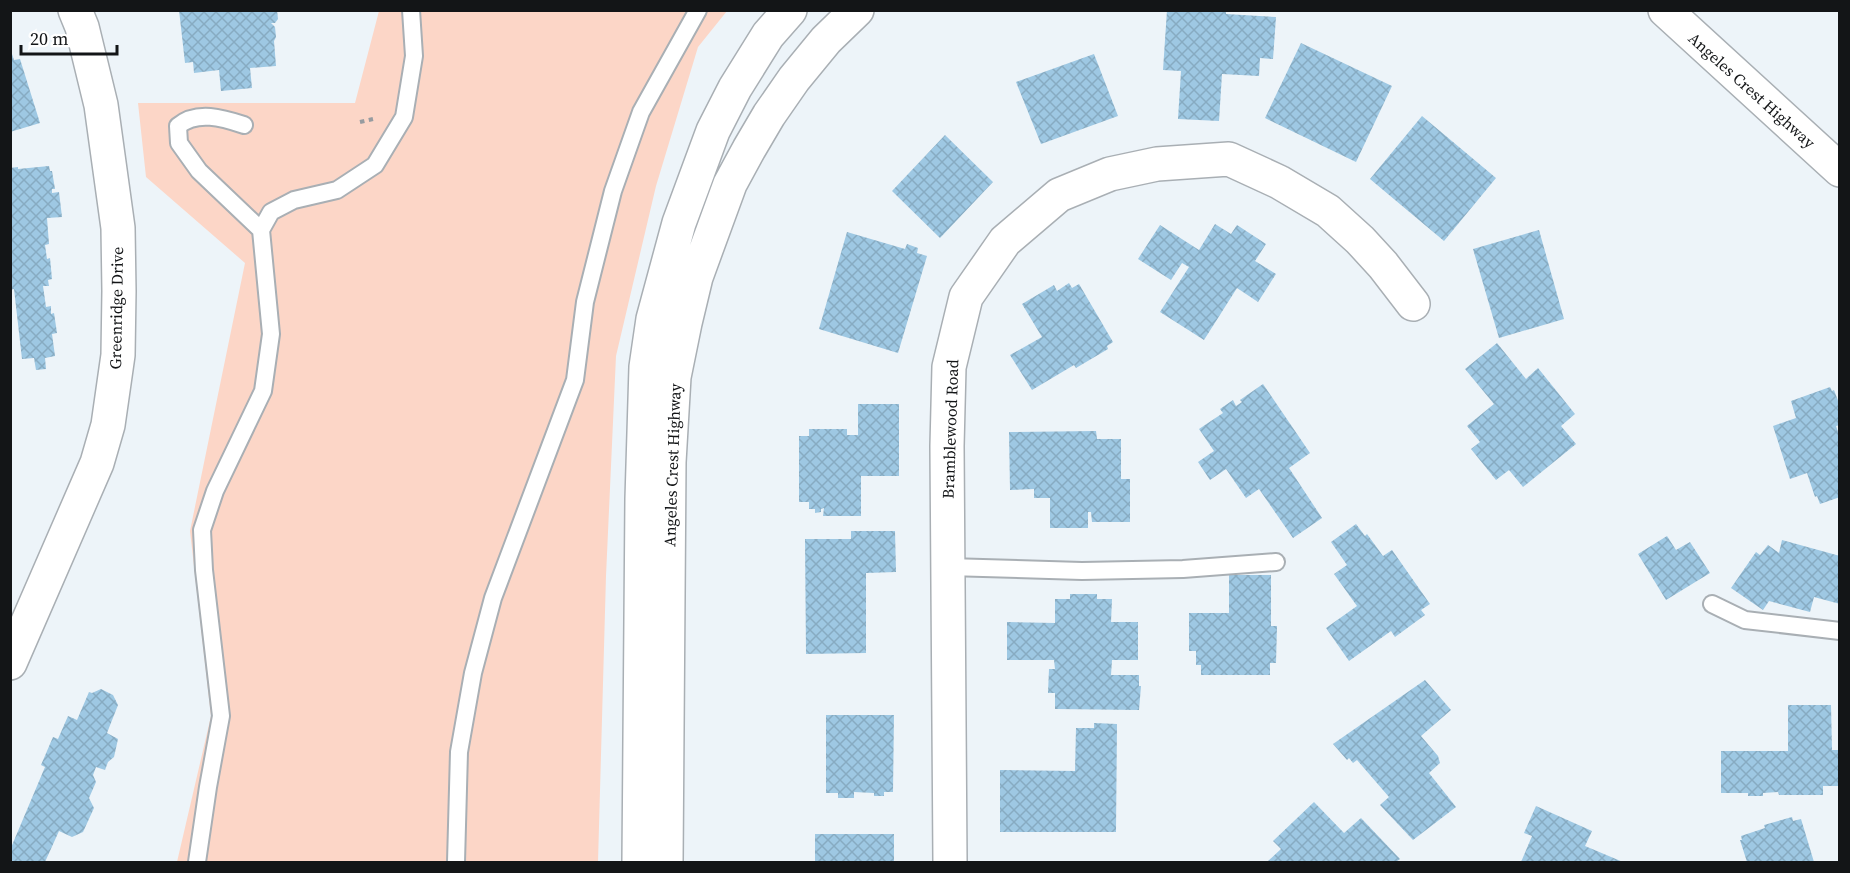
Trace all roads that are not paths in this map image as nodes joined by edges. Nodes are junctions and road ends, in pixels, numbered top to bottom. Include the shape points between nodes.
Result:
1 (75, 10) edge
2 (411, 10) edge
3 (698, 10) edge
4 (790, 10) edge
5 (857, 10) edge
6 (1665, 10) edge
7 (244, 125) dead end
8 (1839, 170) edge
9 (261, 230) junction
10 (1413, 304) dead end
11 (1276, 562) dead end
12 (948, 567) junction
13 (1712, 604) dead end
14 (1839, 631) edge
15 (10, 663) edge
16 (197, 862) edge
17 (456, 862) edge
18 (639, 862) edge
19 (666, 862) edge
20 (950, 862) edge

1 - 15 main road, Greenridge Drive via 101,105 118,228 118,355 108,425 97,463
2 - 9 lane via 414,56 404,117 375,165 337,190 294,200 271,212
3 - 17 lane via 641,112 613,191 585,302 575,380 493,598 473,673 459,752
4 - 18 main road, Angeles Crest Highway via 768,35 713,131 679,223 653,319 646,367 643,475
5 - 19 main road, Angeles Crest Highway via 794,79 749,148 730,184 696,277 685,323 675,376 669,462
6 - 8 main road, Angeles Crest Highway
7 - 9 lane via 226,119 192,119 178,126 179,143 205,178
9 - 16 lane via 271,334 263,390 215,491 202,530 221,716
10 - 12 main road, Bramblewood Road via 1383,265 1328,211 1229,159 1138,168 1110,174 1059,195 1005,241 966,297 949,367
11 - 12 lane via 1094,571
12 - 20 main road, Bramblewood Road
13 - 14 lane via 1745,620

